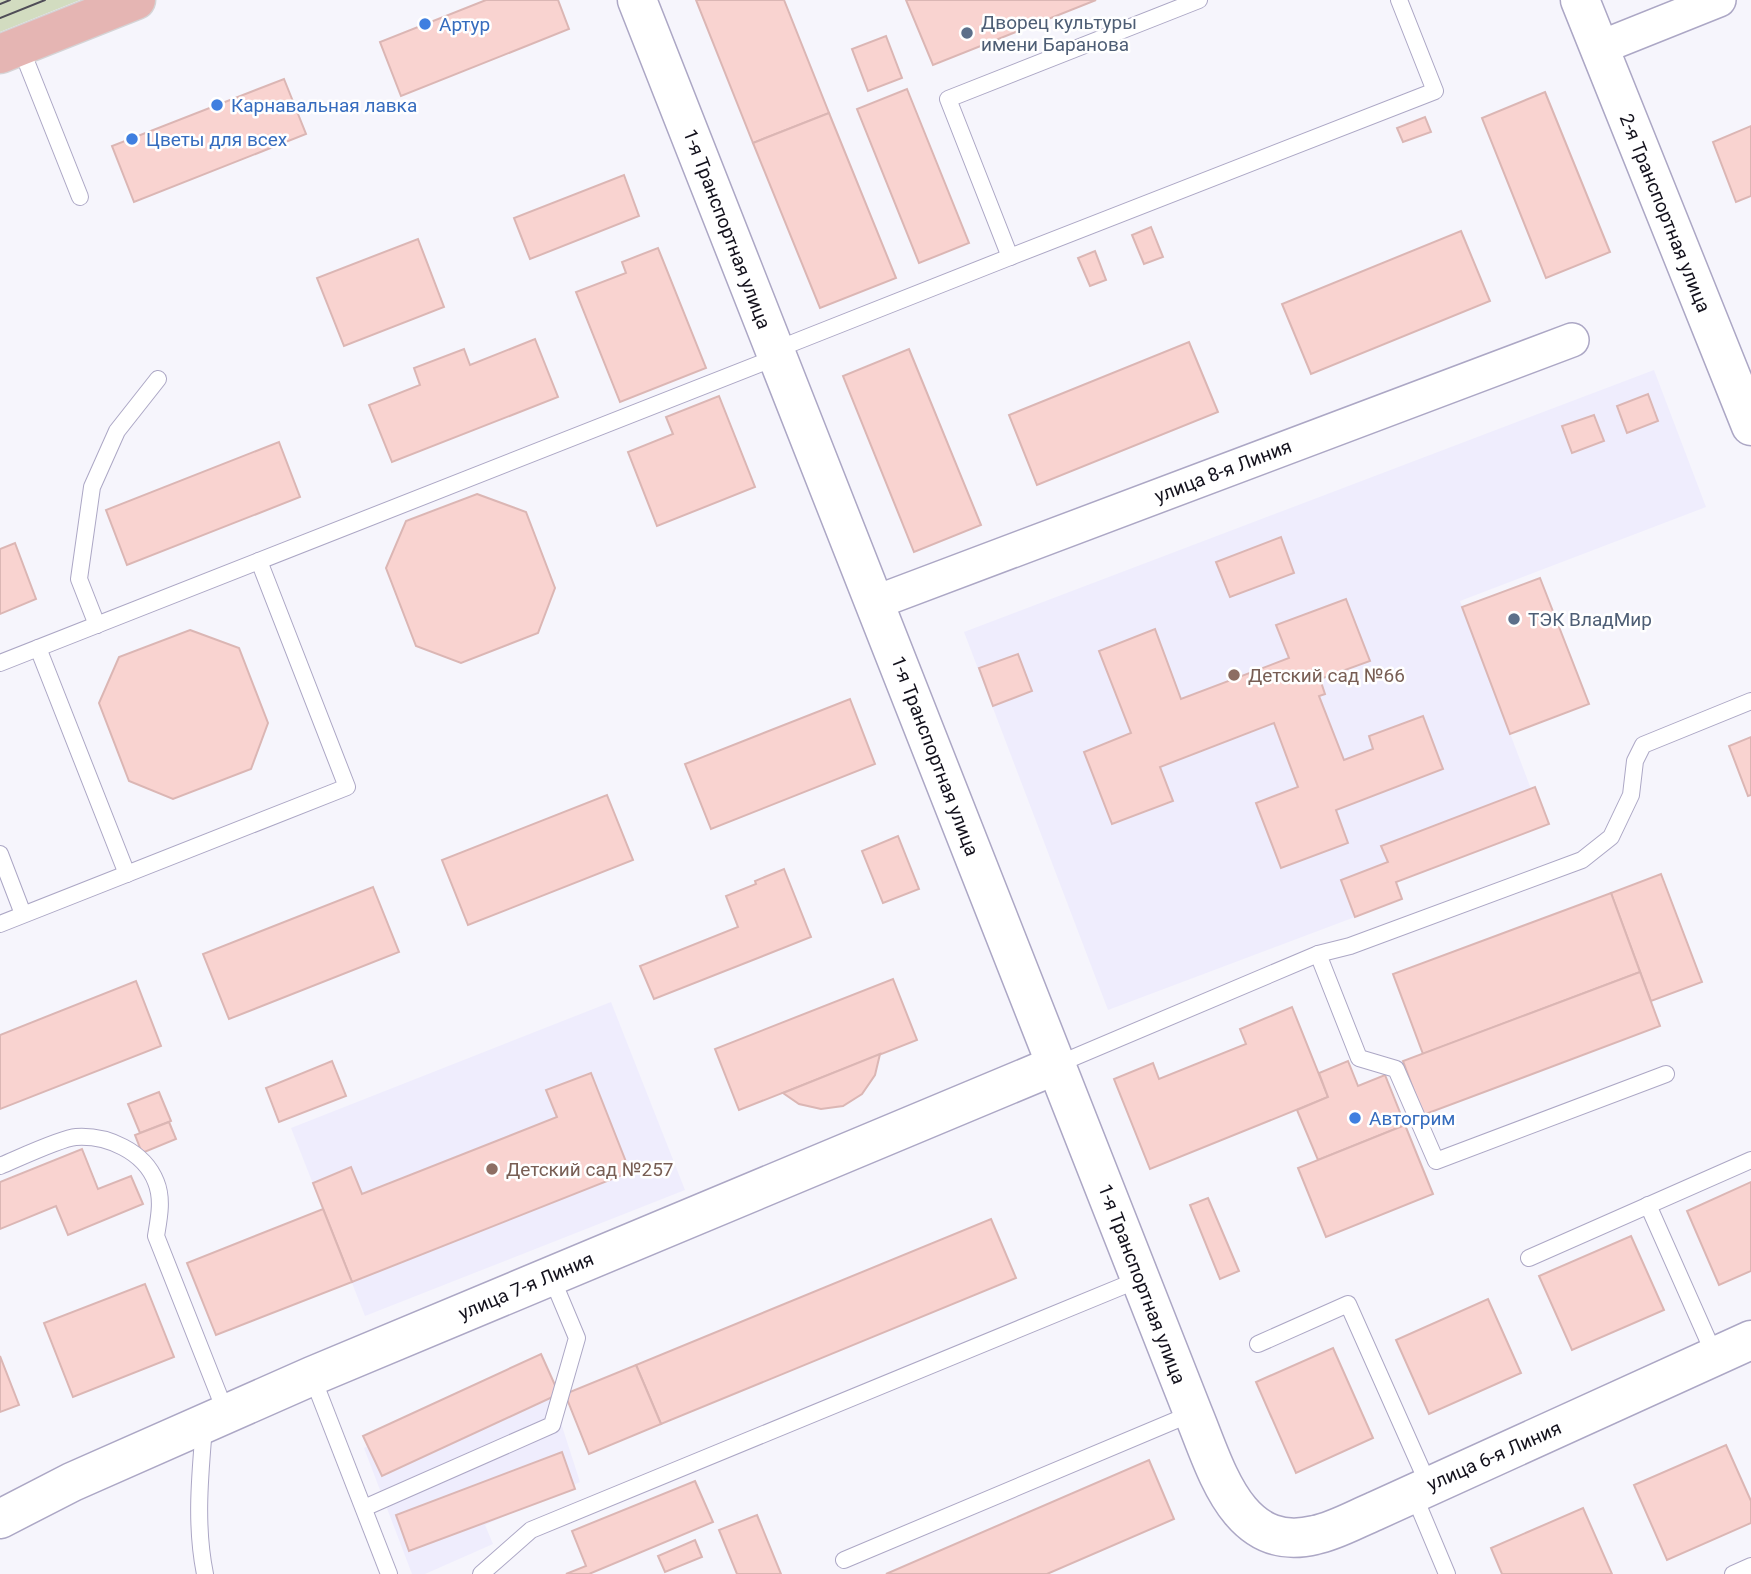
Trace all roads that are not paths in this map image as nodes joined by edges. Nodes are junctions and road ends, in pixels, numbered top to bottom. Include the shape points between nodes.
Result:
1 (136, 0) edge
2 (637, 0) edge
3 (1199, 0) edge
4 (1399, 0) edge
5 (1580, 0) edge
6 (1718, 0) edge
7 (1599, 48) junction
8 (10, 50) edge
9 (80, 197) dead end
10 (1010, 257) junction
11 (1573, 340) dead end
12 (776, 353) junction
13 (159, 379) dead end
14 (1751, 426) edge
15 (259, 561) junction
16 (874, 603) junction
17 (97, 625) junction
18 (38, 648) junction
19 (0, 663) edge
20 (1751, 701) edge
21 (0, 854) edge
22 (127, 874) junction
23 (23, 914) junction
24 (0, 923) edge
25 (1318, 954) junction
26 (1056, 1065) junction
27 (1666, 1074) dead end
28 (1751, 1160) edge
29 (0, 1166) edge
30 (1648, 1205) junction
31 (1529, 1258) dead end
32 (551, 1276) junction
33 (1140, 1279) junction
34 (1751, 1340) edge
35 (1258, 1344) dead end
36 (1715, 1356) junction
37 (312, 1376) junction
38 (1193, 1413) junction
39 (215, 1418) junction
40 (1421, 1490) junction
41 (364, 1508) junction
42 (1238, 1511) joint
43 (0, 1519) edge
44 (844, 1560) dead end
45 (1751, 1566) edge
46 (205, 1574) edge
47 (389, 1574) edge
48 (481, 1574) edge
49 (1447, 1574) edge
50 (1733, 1574) edge

1 - 8 main road
2 - 12 street, 1-я Транспортная улица
3 - 10 lane via 948,99
4 - 10 lane via 1435,91
5 - 7 street, 2-я Транспортная улица
6 - 7 street
7 - 14 street, 2-я Транспортная улица
8 - 9 lane
10 - 12 lane
11 - 16 street, улица 8-я Линия
12 - 15 lane
12 - 16 street, 1-я Транспортная улица
13 - 17 lane via 117,431 92,487 79,579
15 - 17 lane
15 - 22 lane via 347,787
16 - 26 street, 1-я Транспортная улица
17 - 18 lane
18 - 19 lane
18 - 22 lane
20 - 25 lane via 1643,745 1635,761 1631,795 1611,837 1582,860
21 - 23 lane
22 - 23 lane
23 - 24 lane
25 - 26 lane
25 - 27 lane via 1359,1058 1396,1069 1436,1161
26 - 32 street, улица 7-я Линия
26 - 33 street, 1-я Транспортная улица
28 - 30 lane
29 - 39 lane via 75,1137 110,1140 140,1158 156,1182 160,1208 156,1236
30 - 31 lane
30 - 36 lane
32 - 37 street, улица 7-я Линия
32 - 41 lane via 577,1338 552,1425
33 - 38 street, 1-я Транспортная улица
33 - 48 lane via 531,1530
34 - 36 street, улица 6-я Линия
35 - 40 lane via 1349,1304
36 - 40 street, улица 6-я Линия
37 - 39 street, улица 7-я Линия
37 - 41 lane
38 - 42 street, 1-я Транспортная улица
38 - 44 lane
39 - 43 street, улица 7-я Линия
39 - 46 lane via 198,1492
40 - 42 street, улица 6-я Линия via 1315,1535 1286,1538 1256,1528
40 - 49 lane
41 - 47 lane
45 - 50 lane

